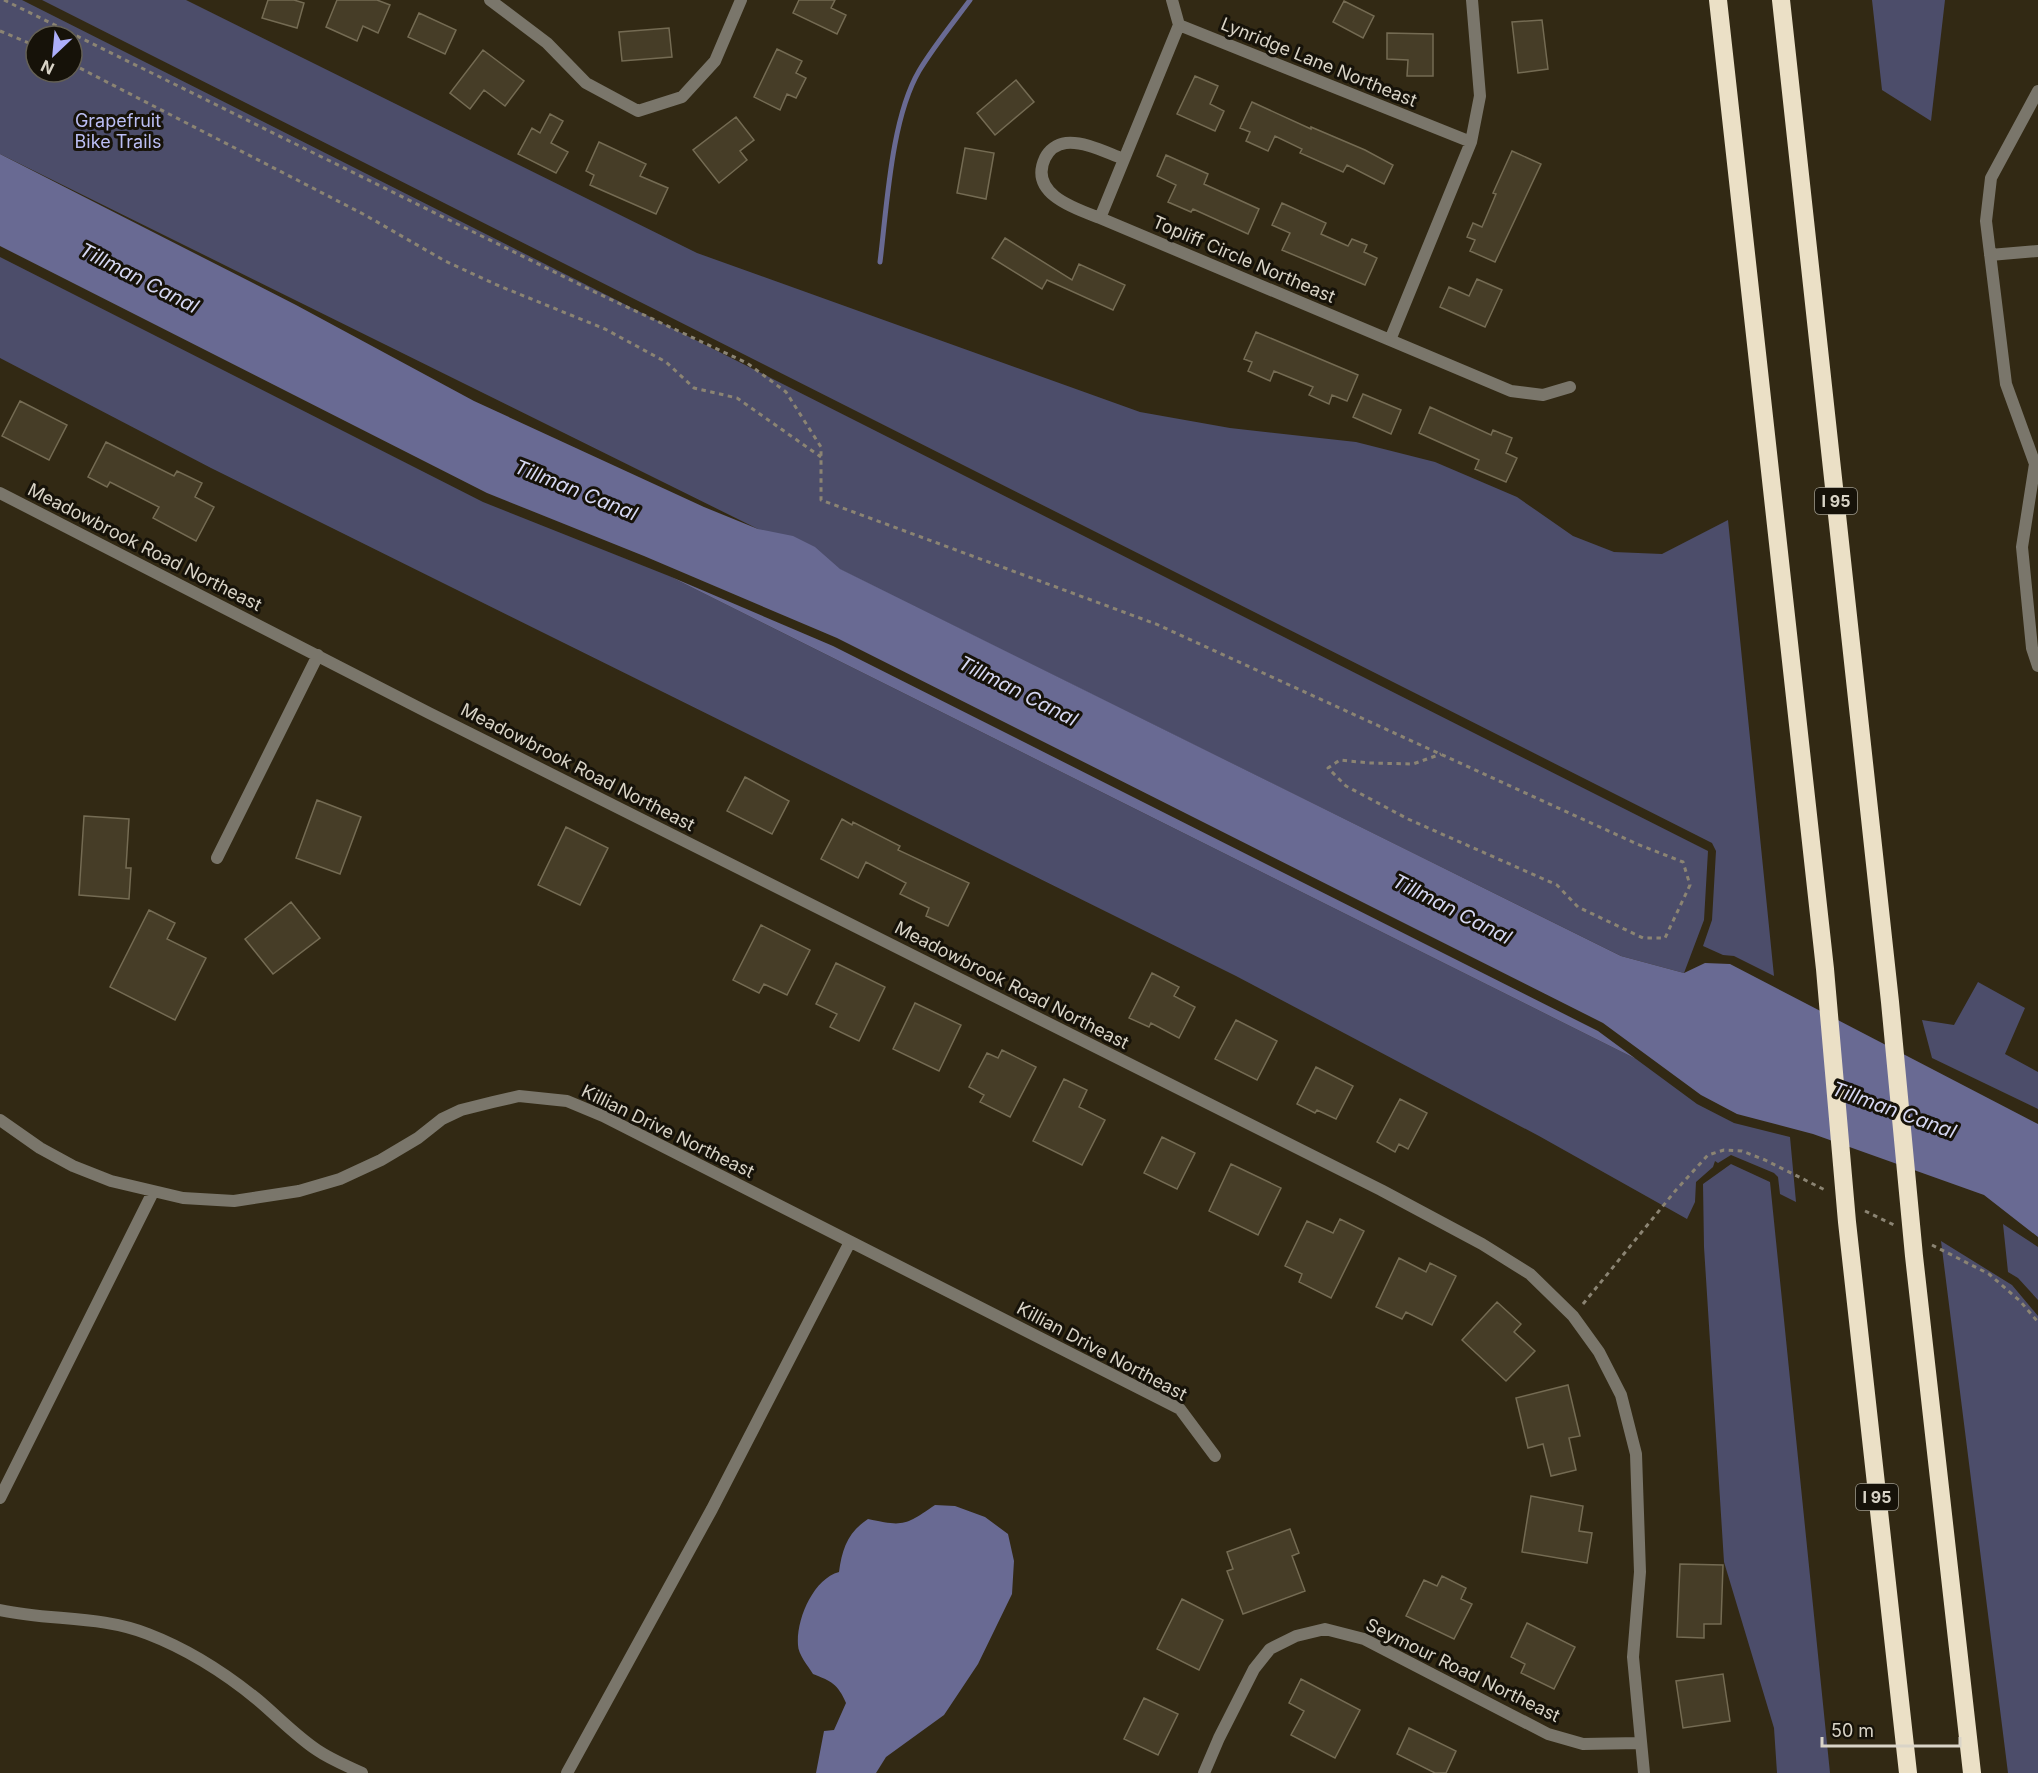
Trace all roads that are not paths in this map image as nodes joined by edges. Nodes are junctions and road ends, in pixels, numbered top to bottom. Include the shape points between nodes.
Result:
1 (490, 0) edge
2 (741, 0) edge
3 (1172, 0) edge
4 (1472, 0) edge
5 (1718, 0) edge
6 (1781, 0) edge
7 (1179, 25) junction
8 (2038, 91) edge
9 (1471, 142) junction
10 (1124, 159) junction
11 (1100, 218) junction
12 (2038, 251) edge
13 (1990, 255) junction
14 (1390, 340) junction
15 (1570, 387) dead end
16 (0, 493) edge
17 (318, 655) junction
18 (2038, 666) edge
19 (217, 858) dead end
20 (0, 1120) edge
21 (153, 1192) junction
22 (850, 1242) junction
23 (1215, 1456) dead end
24 (0, 1498) edge
25 (0, 1610) edge
26 (1640, 1743) junction
27 (362, 1773) edge
28 (567, 1773) edge
29 (1204, 1773) edge
30 (1644, 1773) edge
31 (1908, 1773) edge
32 (1972, 1773) edge

1 - 2 street via 547,43 586,83 638,111 682,97 715,61
3 - 7 street
4 - 9 street via 1480,96
5 - 31 highway, I 95 via 1825,969 1847,1222
6 - 32 highway, I 95
7 - 9 street, Lynridge Lane Northeast
7 - 10 street
8 - 13 street via 1991,178 1986,221
9 - 14 street
10 - 11 street
10 - 11 street via 1092,147 1065,143 1049,151 1045,159 1043,177 1052,194 1071,207
11 - 14 street, Topliff Circle Northeast
12 - 13 street
13 - 18 street via 2006,384 2035,464 2022,547 2032,648
14 - 15 street, Topliff Circle Northeast via 1511,391 1543,395
16 - 17 street, Meadowbrook Road Northeast
17 - 19 street
17 - 26 street, Meadowbrook Road Northeast via 1391,1195 1530,1274 1573,1316 1599,1352 1621,1395 1636,1454 1640,1572 1633,1657
20 - 21 street, Killian Drive Northeast via 73,1166
21 - 22 street, Killian Drive Northeast via 234,1201 299,1191 340,1179 381,1160 461,1110 519,1096 567,1101 603,1116
21 - 24 street
22 - 23 street, Killian Drive Northeast via 1180,1409
22 - 28 street via 712,1509
25 - 27 street via 28,1617 112,1622 148,1634 224,1675 317,1750
26 - 29 street, Seymour Road Northeast via 1583,1744 1548,1734 1365,1639 1325,1629 1296,1636 1270,1649 1254,1669
26 - 30 street, Meadowbrook Road Northeast

